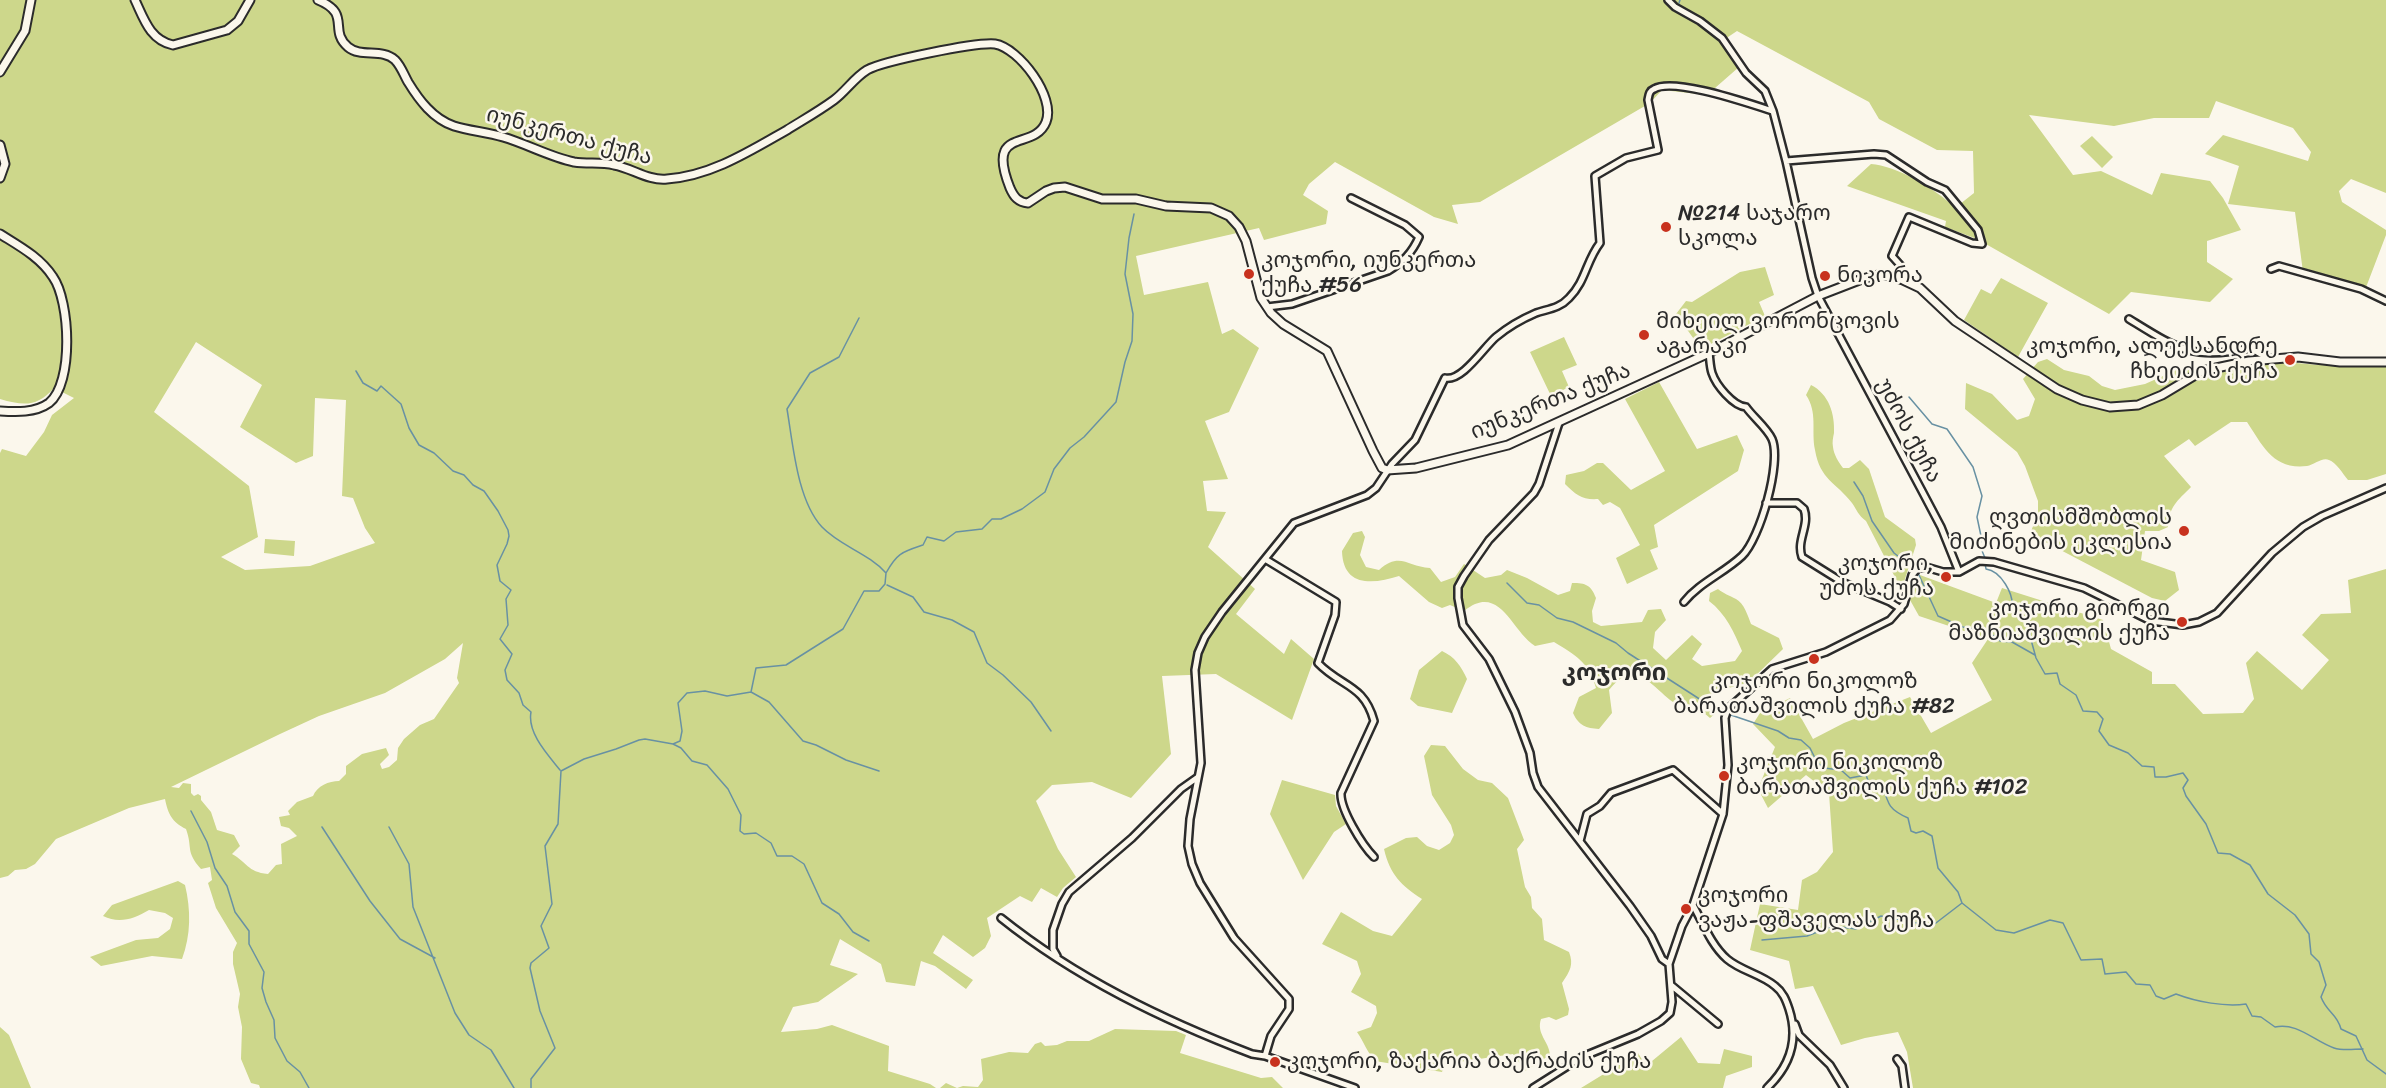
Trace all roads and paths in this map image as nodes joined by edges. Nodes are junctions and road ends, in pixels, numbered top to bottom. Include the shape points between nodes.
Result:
1 (31, 0) edge
2 (135, 0) edge
3 (250, 0) edge
4 (318, 0) edge
5 (1668, 0) edge
6 (0, 72) edge
7 (1773, 111) junction
8 (0, 145) edge
9 (1786, 160) junction
10 (0, 178) edge
11 (1351, 198) dead end
12 (0, 234) edge
13 (2271, 269) dead end
14 (1903, 280) junction
15 (1818, 296) junction
16 (2386, 301) edge
17 (1267, 307) junction
18 (2129, 319) dead end
19 (1709, 353) junction
20 (2268, 358) junction
21 (2386, 362) edge
22 (0, 411) edge
23 (1559, 423) junction
24 (1387, 470) junction
25 (2386, 488) edge
26 (1766, 503) junction
27 (1265, 559) junction
28 (1959, 572) junction
29 (1684, 602) dead end
30 (1901, 609) junction
31 (1198, 777) junction
32 (1723, 814) junction
33 (1580, 841) junction
34 (1374, 857) dead end
35 (1693, 905) junction
36 (1001, 918) dead end
37 (1058, 958) junction
38 (1669, 964) junction
39 (1671, 985) junction
40 (1790, 1012) junction
41 (1718, 1024) dead end
42 (1266, 1056) junction
43 (1897, 1059) dead end
44 (1355, 1088) edge
45 (1533, 1088) edge
46 (1767, 1088) edge
47 (1844, 1088) edge
48 (1905, 1088) edge

1 - 6 main road via 25,31
2 - 3 main road via 155,36 173,45 227,30 238,21
4 - 17 main road, იუნკერთა ქუჩა via 336,12 341,38 349,48 394,60 420,99 443,121 565,159 613,165 661,180 706,170 746,153 833,101 875,66 961,47 1004,47 1038,82 1048,110 1040,130 1009,145 1004,153 1008,182 1019,201 1028,203 1046,191 1065,187 1102,199 1136,199 1217,210 1235,222 1242,234 1258,290
5 - 7 street, უძოს ქუჩა via 1722,38 1746,73 1765,91
7 - 9 street, უძოს ქუჩა
7 - 24 street via 1712,92 1670,85 1649,93 1658,150 1626,158 1595,176 1600,243 1581,284 1562,305 1508,328 1456,378 1445,378 1415,440
8 - 10 main road via 5,164
9 - 14 street via 1886,155 1945,190 1978,230 1982,244 1910,218 1892,256 1901,266
9 - 15 street, უძოს ქუჩა
11 - 17 street via 1405,225 1419,237 1413,251 1388,271 1292,304
12 - 22 main road via 40,261 54,277 64,300 66,321 62,383 54,398 38,409
13 - 16 street via 2279,266 2361,289
14 - 15 main road, იუნკერთა ქუჩა via 1882,274
14 - 20 main road, იუნკერთა ქუჩა via 1920,288 1955,321 2057,388 2110,407 2138,405 2202,371
15 - 19 main road, იუნკერთა ქუჩა
15 - 28 street, უძოს ქუჩა via 1941,527
17 - 24 main road, იუნკერთა ქუჩა via 1283,324 1327,351 1373,451
18 - 20 street via 2187,351 2216,353 2250,348
19 - 23 main road, იუნკერთა ქუჩა
19 - 26 street via 1711,372 1719,386 1734,402 1746,407 1771,438 1776,456
20 - 21 main road, იუნკერთა ქუჩა
23 - 24 main road, იუნკერთა ქუჩა via 1492,450 1416,468
23 - 33 street via 1534,493 1489,540 1464,576 1458,587 1458,607 1467,632 1489,659 1515,712 1538,788
24 - 27 street via 1367,495 1298,520
25 - 28 street via 2303,527 2272,553 2217,613 2199,622 2183,625 2151,621 2084,588 1994,562 1979,561
26 - 29 street via 1745,553
26 - 30 street via 1797,503 1804,509 1802,557 1842,582
27 - 31 street via 1222,612 1198,653 1196,706 1202,750
27 - 34 street via 1336,602 1318,663 1362,696 1374,721 1341,793 1341,802
28 - 30 street via 1921,567 1912,575
30 - 32 street via 1890,620 1826,652 1772,669 1728,709
31 - 37 street via 1069,892 1053,930 1053,949
31 - 42 street via 1188,846 1192,864 1234,938 1289,999 1290,1009 1271,1036
32 - 33 street via 1673,770 1611,793 1587,814
32 - 35 street
33 - 38 street
35 - 38 street
35 - 40 street via 1716,948 1729,960 1777,987
36 - 37 street
37 - 42 street via 1147,1010 1252,1054
38 - 39 street
39 - 41 street
39 - 45 street via 1670,1013 1661,1021 1582,1057
40 - 46 street via 1794,1041 1791,1052 1782,1071
40 - 47 street via 1799,1035 1830,1065
42 - 44 street
43 - 48 street

